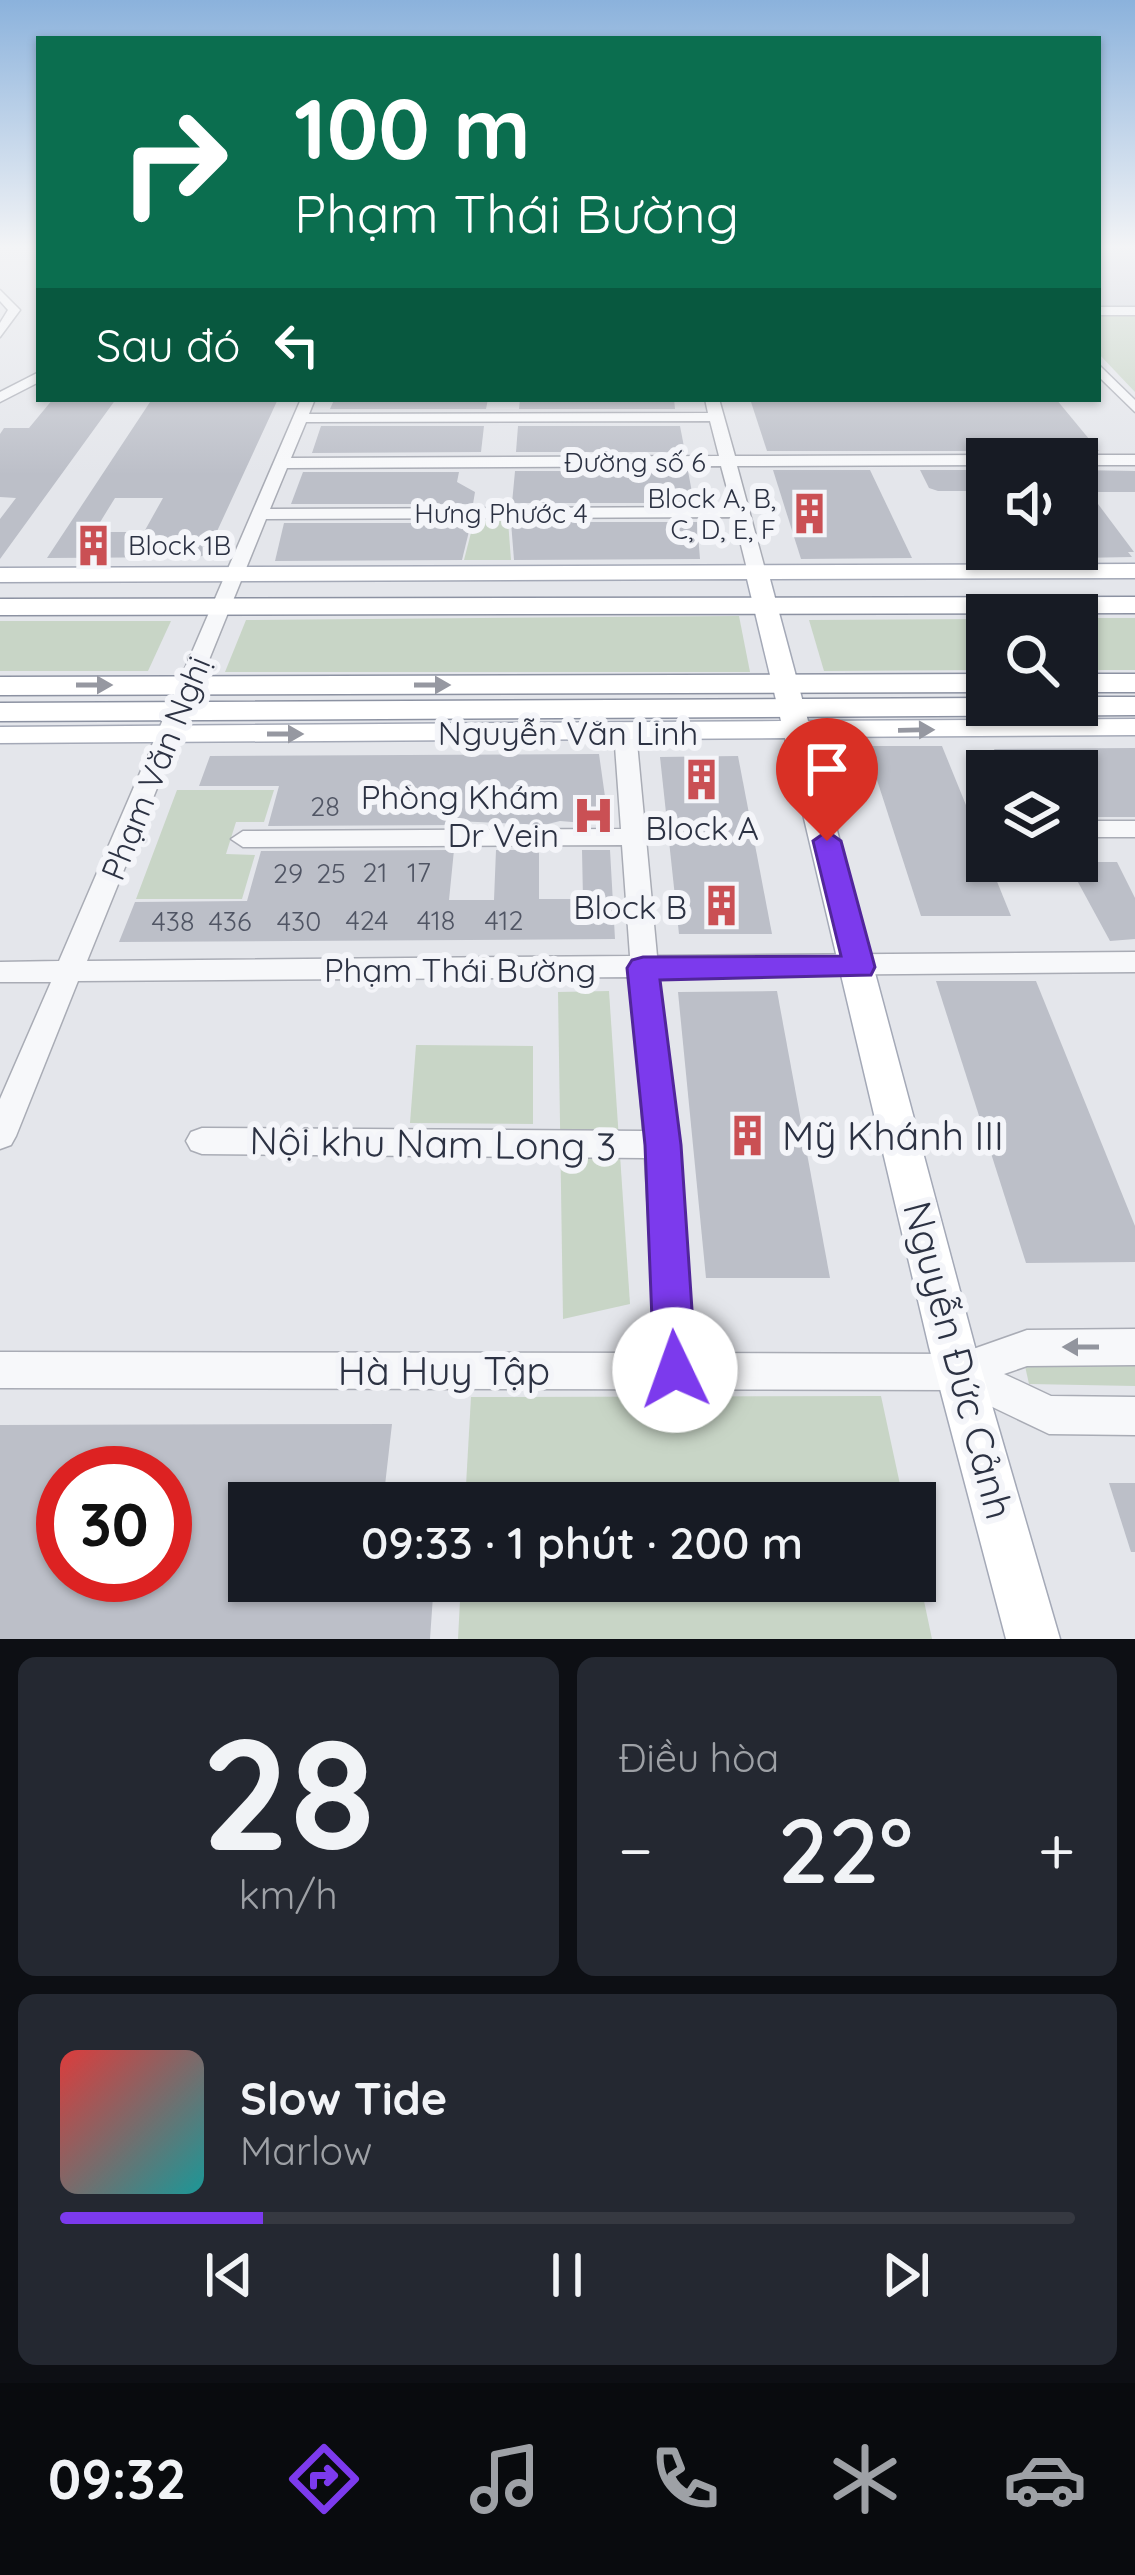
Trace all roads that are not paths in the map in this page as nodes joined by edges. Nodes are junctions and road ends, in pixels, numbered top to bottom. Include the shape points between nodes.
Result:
1 (1101, 374) edge
2 (36, 378) edge
3 (0, 398) edge
4 (307, 402) edge
5 (714, 408) edge
6 (1135, 408) edge
7 (300, 418) junction
8 (966, 460) edge
9 (1098, 460) edge
10 (1135, 460) edge
11 (728, 461) junction
12 (282, 463) junction
13 (741, 512) junction
14 (261, 514) junction
15 (1135, 571) edge
16 (0, 575) edge
17 (1028, 578) junction
18 (1135, 584) edge
19 (761, 587) junction
20 (0, 588) edge
21 (228, 589) junction
22 (1135, 604) edge
23 (0, 607) edge
24 (1098, 683) edge
25 (1135, 683) edge
26 (0, 686) edge
27 (966, 686) edge
28 (1135, 706) edge
29 (792, 708) junction
30 (178, 710) junction
31 (0, 712) edge
32 (1135, 727) edge
33 (626, 732) junction
34 (0, 735) edge
35 (1098, 829) edge
36 (1135, 830) edge
37 (633, 837) junction
38 (243, 839) dead end
39 (1135, 962) edge
40 (860, 967) junction
41 (643, 968) junction
42 (0, 972) edge
43 (71, 972) junction
44 (0, 1136) edge
45 (202, 1141) dead end
46 (663, 1145) junction
47 (1135, 1347) edge
48 (0, 1370) edge
49 (675, 1370) junction
50 (959, 1372) junction
51 (1135, 1416) edge
52 (1033, 1639) edge

1 - 6 street
2 - 3 street
4 - 7 street, Phạm Văn Nghị
5 - 7 street
5 - 11 street
7 - 12 street, Phạm Văn Nghị
8 - 11 street, Đường số 6
9 - 10 street
11 - 12 street, Đường số 6
11 - 13 street
12 - 14 street, Phạm Văn Nghị
13 - 14 street, Hưng Phước 4
13 - 19 street
14 - 21 street, Phạm Văn Nghị
15 - 17 main road
16 - 21 main road
17 - 18 highway
17 - 19 highway
19 - 21 highway
19 - 22 highway
19 - 29 main road, Nguyễn Đức Cảnh
20 - 21 highway
21 - 23 highway
21 - 30 street, Phạm Văn Nghị
24 - 25 highway
26 -> 30 highway, Nguyễn Văn Linh
27 - 29 highway, Nguyễn Văn Linh
28 - 29 highway, Nguyễn Văn Linh
30 -> 29 highway, Nguyễn Văn Linh
29 -> 32 main road, Nguyễn Văn Linh
29 - 33 main road, Nguyễn Văn Linh
29 - 40 main road, Nguyễn Đức Cảnh
30 - 31 highway, Nguyễn Văn Linh
30 -> 33 main road, Nguyễn Văn Linh
30 - 34 main road, Nguyễn Văn Linh
30 - 43 street, Phạm Văn Nghị
33 - 37 street
35 - 36 street
37 - 38 street
37 - 41 street
39 - 40 street, Phạm Thái Bường
40 - 41 street, Phạm Thái Bường
40 - 50 main road, Nguyễn Đức Cảnh
41 - 43 street, Phạm Thái Bường
41 - 46 street
42 - 43 street, Phạm Thái Bường
43 - 44 street, Phạm Văn Nghị
45 - 46 street, Nội khu Nam Long 3
46 - 49 street
47 -> 50 street, Hà Huy Tập via 1027,1348
48 - 49 street, Hà Huy Tập
49 - 50 street, Hà Huy Tập
50 - 51 street, Hà Huy Tập via 1049,1415
50 - 52 main road, Nguyễn Đức Cảnh

